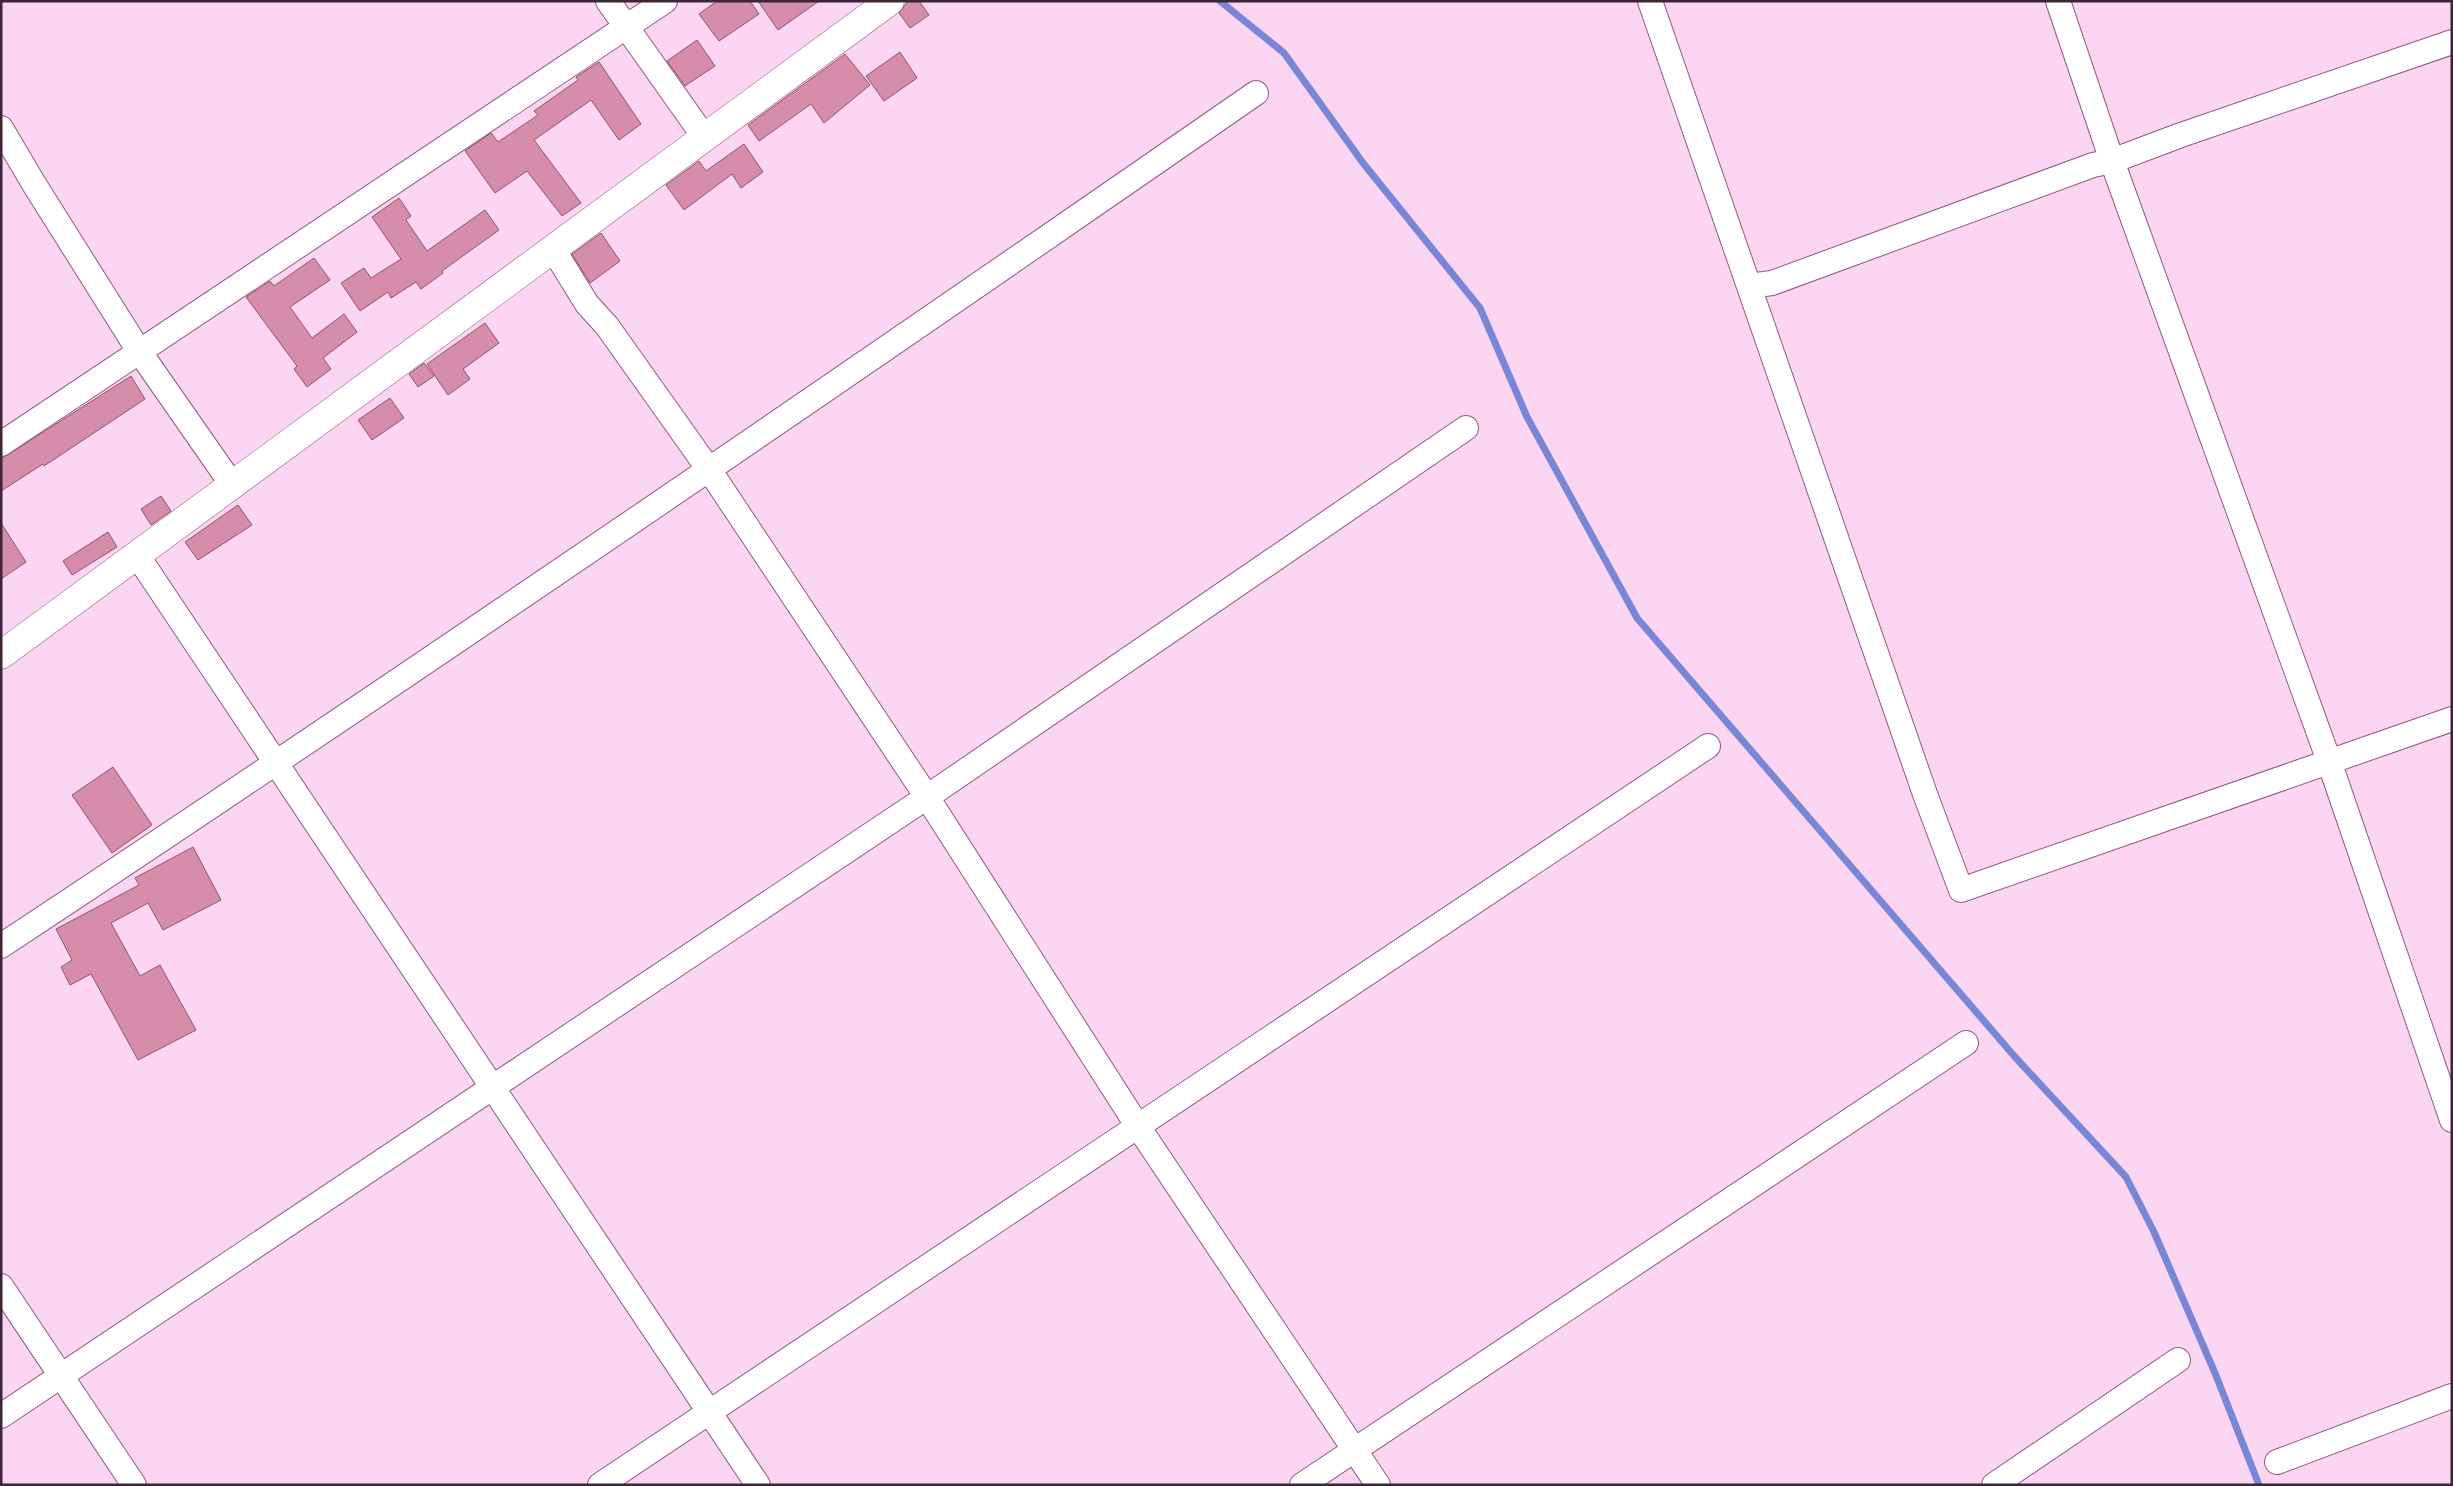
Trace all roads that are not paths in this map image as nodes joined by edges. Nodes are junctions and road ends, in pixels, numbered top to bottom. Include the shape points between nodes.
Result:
1 (608, 1) edge
2 (665, 1) edge
3 (890, 1) edge
4 (1650, 1) edge
5 (2058, 1) edge
6 (626, 26) junction
7 (2452, 42) edge
8 (1256, 94) dead end
9 (1, 128) edge
10 (705, 138) junction
11 (2112, 161) junction
12 (553, 249) junction
13 (1749, 286) junction
14 (139, 351) junction
15 (1466, 428) dead end
16 (1, 444) edge
17 (710, 471) junction
18 (234, 486) junction
19 (137, 555) junction
20 (1, 655) edge
21 (2452, 720) edge
22 (1708, 746) dead end
23 (2329, 761) junction
24 (276, 764) junction
25 (927, 796) junction
26 (1, 946) edge
27 (1966, 1043) dead end
28 (493, 1087) junction
29 (2452, 1120) edge
30 (1137, 1125) junction
31 (1, 1286) edge
32 (2178, 1360) dead end
33 (60, 1375) junction
34 (2452, 1396) edge
35 (709, 1411) junction
36 (1, 1416) edge
37 (1354, 1450) junction
38 (2277, 1462) dead end
39 (134, 1485) edge
40 (600, 1485) edge
41 (758, 1485) edge
42 (1302, 1485) edge
43 (1378, 1485) edge
44 (1994, 1485) edge

1 - 6 street
2 - 6 street
3 - 10 street
4 - 13 street
5 - 11 street
6 - 10 street
6 - 14 street
7 - 11 street
8 - 17 street
9 - 14 street
10 - 12 street
11 - 13 street via 2093,165 1772,282
11 - 23 street
12 - 17 street via 587,304 607,326
12 - 18 street
13 - 23 street via 1961,890
14 - 16 street
14 - 18 street
15 - 25 street
17 - 24 street
17 - 25 street
18 - 19 street
19 - 20 street
19 - 24 street
21 - 23 street
22 - 30 street
23 - 29 street
24 - 26 street
24 - 28 street
25 - 28 street
25 - 30 street
27 - 37 street
28 - 33 street
28 - 35 street
30 - 35 street
30 - 37 street
31 - 33 street
32 - 44 street
33 - 36 street
33 - 39 street
34 - 38 street
35 - 40 street
35 - 41 street
37 - 42 street
37 - 43 street

